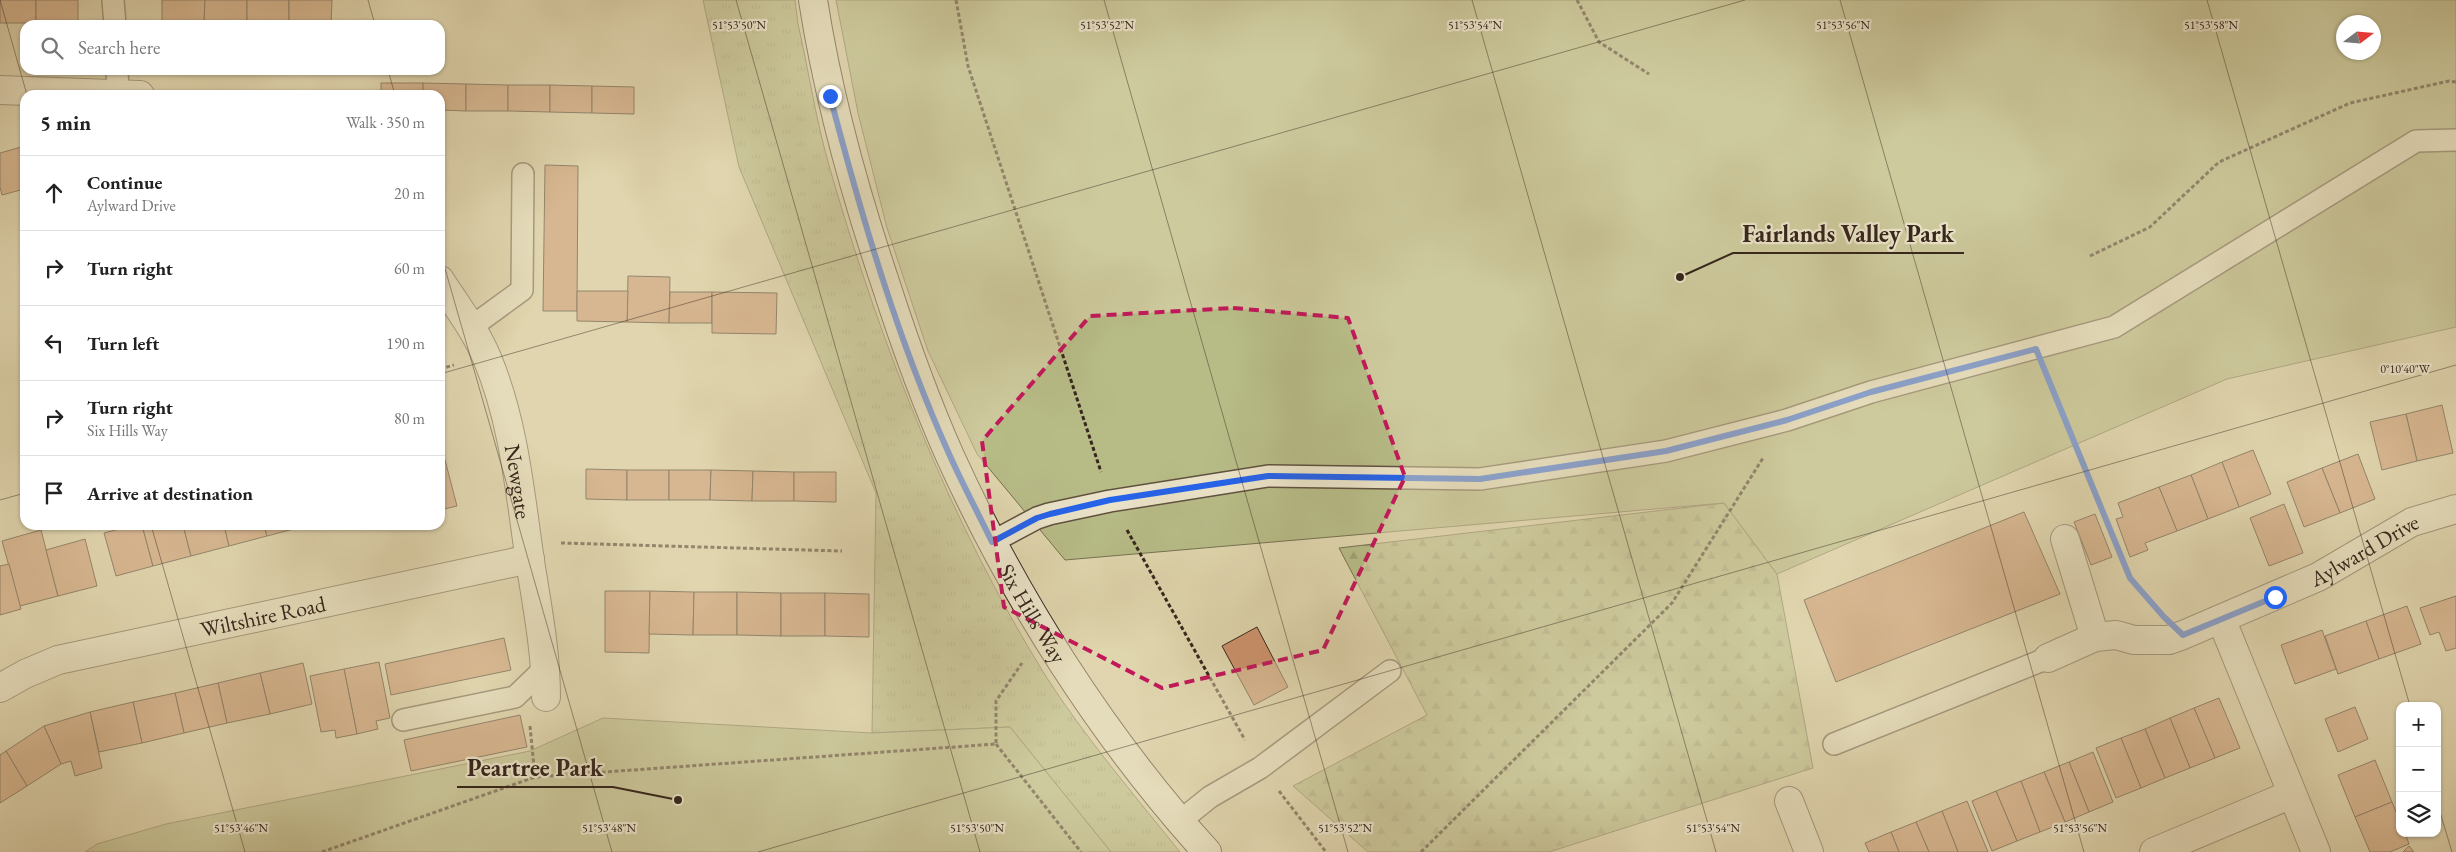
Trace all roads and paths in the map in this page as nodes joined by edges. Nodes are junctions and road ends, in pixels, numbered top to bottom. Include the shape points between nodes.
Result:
1 (113, 0) edge
2 (813, 0) edge
3 (956, 0) edge
4 (1577, 0) edge
5 (115, 20) edge
6 (1650, 74) dead end
7 (2456, 82) edge
8 (125, 86) edge
9 (0, 90) edge
10 (2456, 140) edge
11 (523, 174) dead end
12 (2090, 256) dead end
13 (445, 288) edge
14 (470, 328) junction
15 (2036, 349) junction
16 (1787, 420) junction
17 (1110, 500) junction
18 (2456, 509) edge
19 (2065, 539) dead end
20 (992, 542) junction
21 (529, 551) junction
22 (842, 551) dead end
23 (2222, 621) junction
24 (1043, 632) junction
25 (2183, 635) junction
26 (2095, 637) junction
27 (2048, 658) joint
28 (546, 667) junction
29 (1390, 671) dead end
30 (0, 688) edge
31 (546, 697) joint
32 (403, 720) dead end
33 (996, 744) junction
34 (1834, 744) dead end
35 (1260, 768) junction
36 (535, 777) junction
37 (2292, 794) junction
38 (1788, 801) dead end
39 (1179, 822) junction
40 (322, 852) edge
41 (1080, 852) edge
42 (1207, 852) edge
43 (1326, 852) edge
44 (1421, 852) edge
45 (1809, 852) edge
46 (2154, 852) edge
47 (2316, 852) edge

1 - 5 lane
2 - 20 street, Six Hills Way via 830,96 876,257 950,456
3 - 17 path via 968,66
4 - 6 path via 1599,42
7 - 12 path via 2350,103 2219,162 2150,228
8 - 9 street
10 - 15 lane via 2416,141 2114,327
11 - 14 lane via 522,290
13 - 14 street, Newgate
14 - 21 street, Newgate via 500,391 511,437
15 - 16 lane via 1871,392
15 - 25 path via 2130,578
16 - 17 lane via 1666,451 1480,479 1268,476
16 - 44 path via 1672,603
17 - 20 lane via 1037,518
17 - 35 path
18 - 23 street, Aylward Drive via 2412,522 2353,559
19 - 26 street
20 - 24 street, Six Hills Way
21 - 22 path
21 - 28 street, Newgate
21 - 30 street, Wiltshire Road via 58,660
23 - 25 street, Aylward Drive
23 - 37 street
24 - 33 path via 996,701
24 - 39 street, Six Hills Way via 1088,701
25 - 26 street, Aylward Drive via 2169,640 2134,640 2116,635
26 - 27 street, Aylward Drive
27 - 34 lane
28 - 31 street, Newgate
28 - 32 lane via 515,697
29 - 35 lane
31 - 36 path via 529,720
33 - 36 path
33 - 41 path
35 - 39 lane via 1210,797
35 - 43 path
36 - 40 path
37 - 46 street
37 - 47 street
38 - 45 street
39 - 42 street, Six Hills Way

